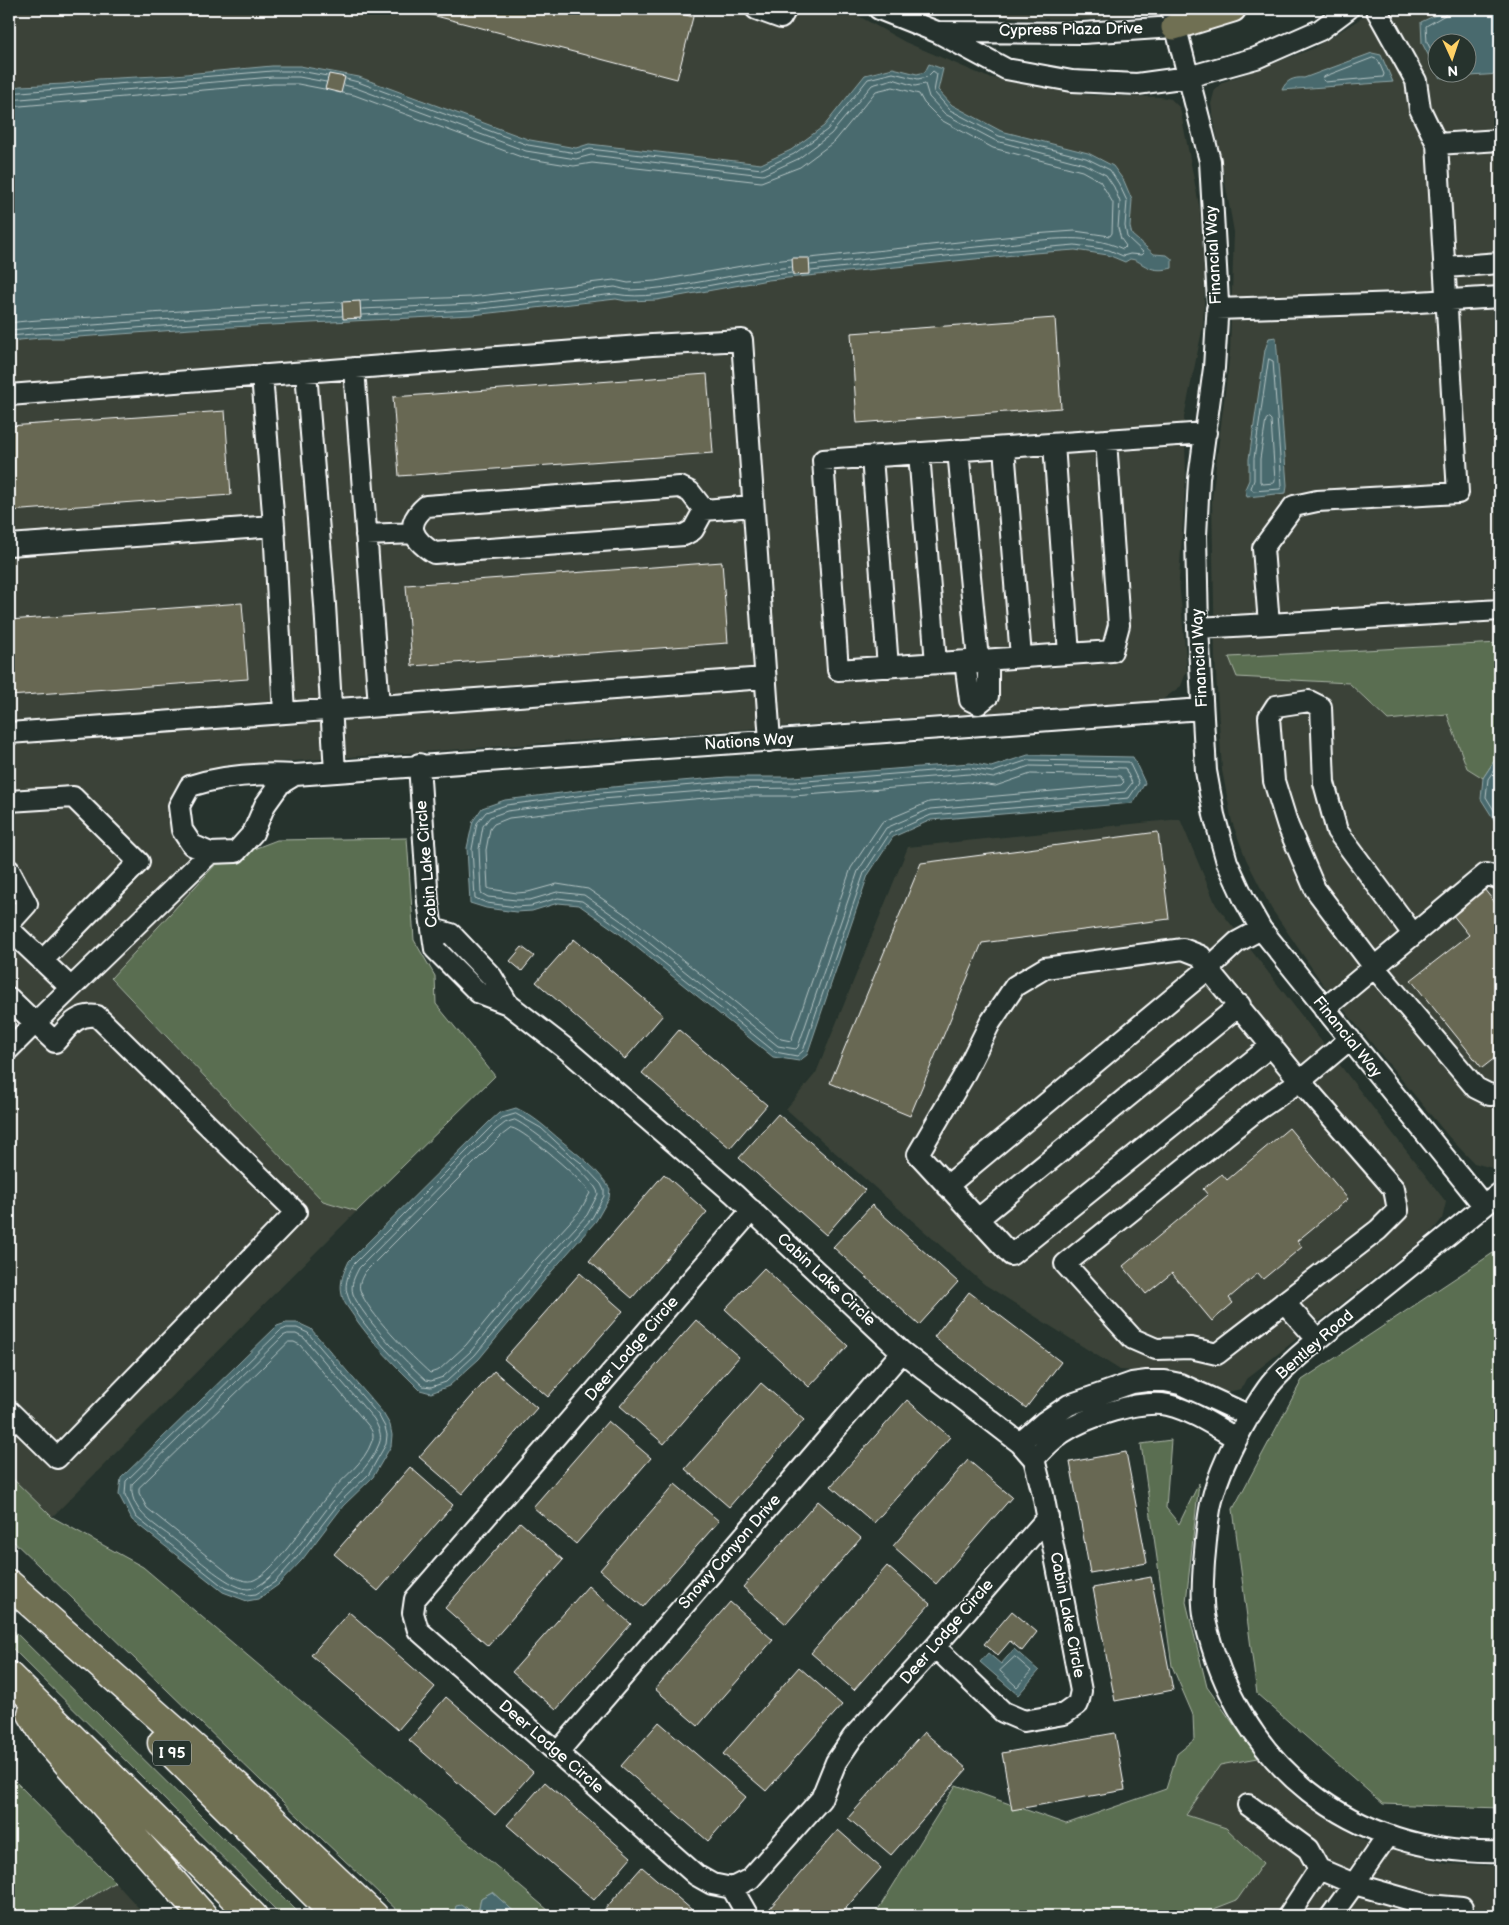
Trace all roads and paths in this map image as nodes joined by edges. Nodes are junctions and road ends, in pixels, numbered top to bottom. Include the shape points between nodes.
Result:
1 (756, 9) edge
2 (786, 9) edge
3 (879, 9) edge
4 (1233, 9) edge
5 (1348, 9) edge
6 (1376, 9) edge
7 (1172, 18) edge
8 (937, 32) junction
9 (1188, 77) junction
10 (1500, 140) edge
11 (1438, 144) junction
12 (1500, 263) edge
13 (1446, 267) junction
14 (1500, 297) edge
15 (1447, 300) junction
16 (1217, 309) junction
17 (354, 368) junction
18 (306, 372) junction
19 (262, 375) junction
20 (9, 395) edge
21 (1206, 433) junction
22 (1106, 440) junction
23 (1054, 444) junction
24 (1004, 448) junction
25 (958, 450) junction
26 (919, 453) junction
27 (872, 457) junction
28 (753, 506) junction
29 (704, 510) junction
30 (274, 526) junction
31 (414, 533) junction
32 (366, 535) junction
33 (9, 545) edge
34 (1500, 610) edge
35 (1269, 624) junction
36 (1198, 628) junction
37 (1069, 654) junction
38 (1022, 657) junction
39 (978, 660) junction
40 (936, 663) junction
41 (888, 667) junction
42 (765, 678) junction
43 (379, 706) junction
44 (1202, 709) junction
45 (332, 710) junction
46 (284, 713) junction
47 (980, 725) junction
48 (9, 734) edge
49 (770, 741) junction
50 (419, 764) junction
51 (335, 772) junction
52 (295, 775) junction
53 (9, 801) edge
54 (210, 853) junction
55 (9, 870) edge
56 (1500, 879) edge
57 (9, 924) edge
58 (1260, 929) junction
59 (9, 930) edge
60 (1413, 934) junction
61 (42, 961) junction
62 (1374, 967) junction
63 (1208, 968) junction
64 (71, 988) junction
65 (9, 998) edge
66 (1240, 1005) junction
67 (1324, 1009) junction
68 (34, 1023) junction
69 (1350, 1039) junction
70 (1272, 1044) junction
71 (9, 1049) edge
72 (1300, 1080) junction
73 (1500, 1094) edge
74 (947, 1186) junction
75 (1500, 1193) edge
76 (1484, 1206) junction
77 (752, 1210) junction
78 (978, 1219) junction
79 (1284, 1302) junction
80 (1318, 1340) junction
81 (902, 1352) junction
82 (9, 1412) edge
83 (1250, 1416) junction
84 (1237, 1439) junction
85 (1020, 1443) junction
86 (1034, 1459) junction
87 (1048, 1517) junction
88 (9, 1584) edge
89 (9, 1588) edge
90 (935, 1647) junction
91 (9, 1677) edge
92 (558, 1752) junction
93 (1248, 1805) dead end
94 (1387, 1836) junction
95 (1500, 1852) edge
96 (1319, 1870) junction
97 (1354, 1884) junction
98 (732, 1888) junction
99 (1462, 1908) dead end
100 (1427, 1911) edge
101 (203, 1916) edge
102 (253, 1916) edge
103 (337, 1916) edge
104 (374, 1916) edge
105 (748, 1916) edge
106 (1288, 1916) edge
107 (1331, 1916) edge

1 - 2 street via 781,18
3 - 8 street, Cypress Plaza Drive
4 - 7 main road, Cypress Plaza Drive
5 - 9 street, Cypress Plaza Drive via 1320,30 1256,58
6 - 11 street via 1416,81 1420,109
7 - 8 street, Cypress Plaza Drive via 1083,33
7 - 9 street, Financial Way
8 - 9 street, Cypress Plaza Drive via 1006,69 1072,81 1137,84
9 - 16 street, Financial Way via 1210,161
10 - 11 street
11 - 13 street
12 - 13 street
13 - 15 street
14 - 15 street
15 - 16 street
15 - 35 street via 1458,493 1317,501 1294,506 1263,548
16 - 21 street, Financial Way
17 - 18 street
17 - 28 street via 742,340
17 - 32 street
18 - 19 street
18 - 45 street
19 - 20 street
19 - 30 street
21 - 22 street
21 - 36 street, Financial Way via 1199,478 1196,536
22 - 23 street
22 - 37 street via 1119,625 1112,652
23 - 24 street
23 - 37 street
24 - 25 street
24 - 38 street
25 - 26 street
25 - 39 street
26 - 27 street
26 - 40 street
27 - 41 street
27 - 41 street via 823,460 837,661 838,670
28 - 29 street
28 - 42 street
29 - 31 street via 693,530 684,535 434,553 419,542
29 - 31 street via 690,492 680,487 426,506 417,514
30 - 33 street
30 - 46 street
31 - 32 street
32 - 43 street
34 - 35 street
35 - 36 street
36 - 44 street, Financial Way
37 - 38 street
38 - 39 street
39 - 40 street
39 - 47 street via 966,670 970,700 978,704
40 - 41 street
42 - 43 street
42 - 49 street
43 - 45 street
44 - 47 street, Nations Way
44 - 58 street, Financial Way via 1206,771 1214,815 1227,862
45 - 46 street
45 - 51 street
46 - 48 street
47 - 49 street, Nations Way
49 - 50 street, Nations Way
50 - 51 street, Nations Way
50 - 77 street, Cabin Lake Circle via 428,902 435,949 479,993 508,1004 566,1049
51 - 52 street, Nations Way
52 - 54 street via 280,784 265,804 253,833 236,852
52 - 54 street, Nations Way via 265,773 213,778 190,786 179,806 182,830 192,845
53 - 61 street via 74,797 140,862
54 - 64 street
55 - 57 street via 27,904
56 - 60 street via 1486,874
58 - 63 street via 1237,942
58 - 67 street, Financial Way
59 - 61 street
60 - 62 street
60 - 62 street via 1337,830 1324,782 1321,706 1309,701 1276,706 1270,717 1274,781 1288,826 1315,889
61 - 64 street
62 - 67 street
62 - 73 street via 1476,1088 1490,1095
63 - 66 street
63 - 74 street
63 - 74 street via 1201,956 1183,949 1045,968 1015,986 990,1023 918,1154
64 - 68 street
65 - 68 street
66 - 70 street
66 - 78 street
67 - 69 street, Financial Way
68 - 71 street
68 - 82 street via 55,1042 78,1018 97,1016 296,1212 56,1458
69 - 72 street
69 - 76 street, Financial Way
70 - 72 street
70 - 78 street via 1011,1255
72 - 79 street via 1394,1189 1398,1210 1378,1230
72 - 79 street via 1256,1111 1065,1264 1133,1339 1156,1349 1191,1348 1217,1354
74 - 78 street
75 - 76 street, Bentley Road
76 - 80 street, Bentley Road
77 - 81 street, Cabin Lake Circle
77 - 92 street, Deer Lodge Circle via 415,1599 413,1613 418,1630
79 - 80 street
80 - 83 street, Bentley Road via 1272,1382
81 - 85 street, Cabin Lake Circle
81 - 92 street, Snowy Canyon Drive
83 - 84 street, Bentley Road
83 - 85 street via 1180,1384 1148,1381 1132,1383 1069,1405
84 - 86 street via 1201,1418 1168,1405 1152,1403 1080,1423 1064,1432
84 - 94 street, Bentley Road via 1227,1456 1211,1503 1202,1580 1205,1618 1220,1670 1236,1704 1267,1752 1289,1775 1328,1807
85 - 86 street, Cabin Lake Circle
86 - 87 street, Cabin Lake Circle
87 - 90 street, Deer Lodge Circle
87 - 90 street, Cabin Lake Circle via 1081,1691 1078,1704 1064,1714 1024,1720 1003,1712
88 - 104 highway via 236,1786
89 - 103 highway, I 95
90 - 98 street, Deer Lodge Circle via 853,1737 836,1762 821,1799 750,1879
91 - 101 highway via 49,1742
91 - 102 highway
92 - 98 street, Deer Lodge Circle via 696,1875 712,1884
93 - 96 street via 1308,1849
94 - 95 street, Bentley Road via 1437,1848 1475,1853
94 - 97 street
96 - 97 street
96 - 106 street
97 - 100 street
97 - 107 street
98 - 105 street
99 - 100 street

